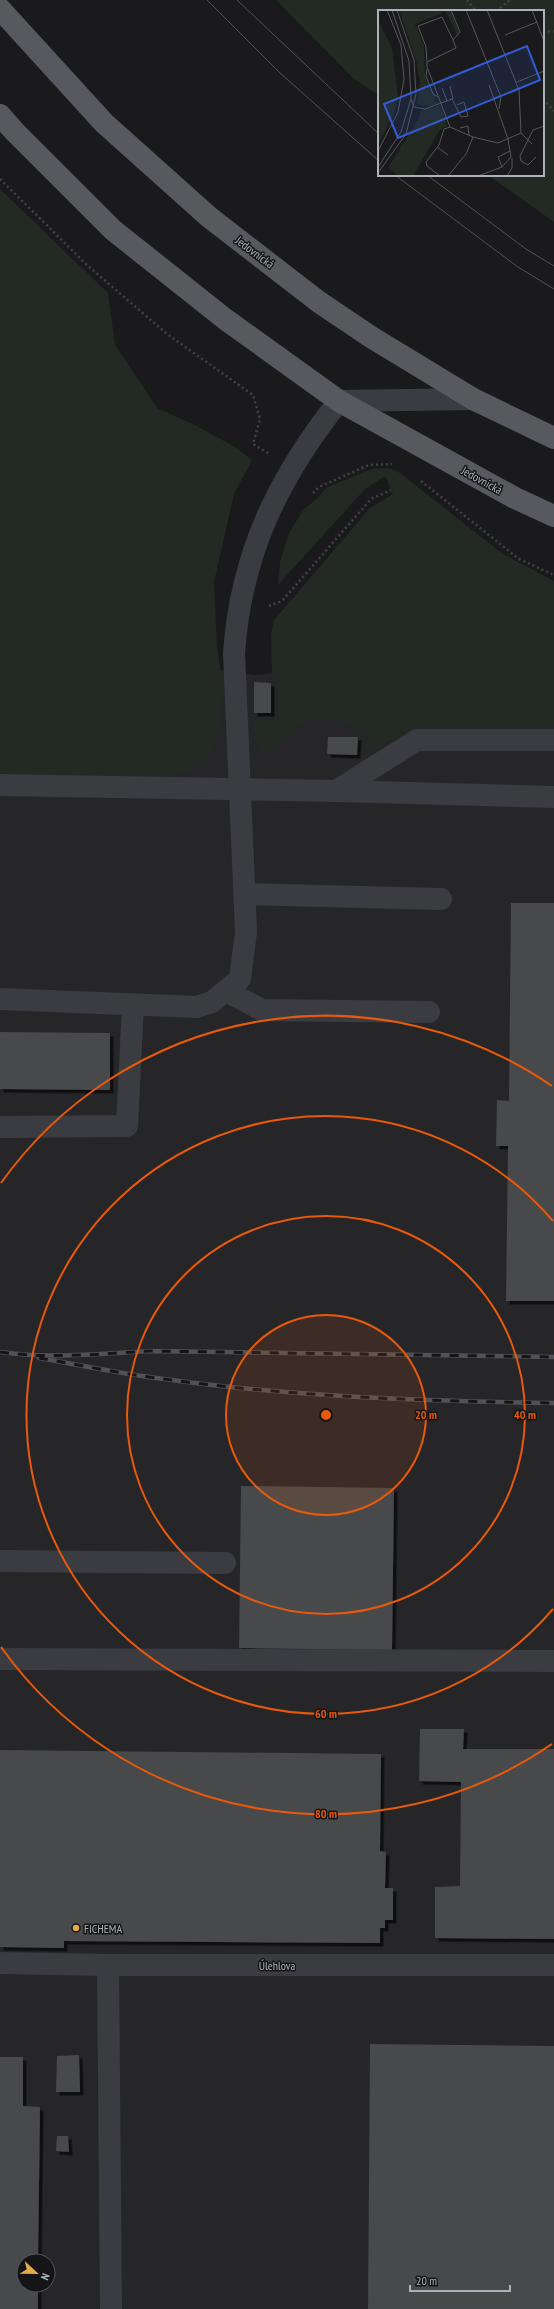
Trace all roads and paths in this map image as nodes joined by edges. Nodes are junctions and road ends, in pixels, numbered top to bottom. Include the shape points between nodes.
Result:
1 (467, 0) edge
2 (510, 0) edge
3 (0, 9) edge
4 (475, 10) edge
5 (497, 10) edge
6 (554, 31) edge
7 (544, 32) edge
8 (544, 100) edge
9 (554, 111) edge
10 (0, 115) edge
11 (0, 179) edge
12 (253, 395) dead end
13 (473, 399) junction
14 (339, 401) junction
15 (554, 438) edge
16 (400, 464) dead end
17 (418, 478) dead end
18 (319, 487) dead end
19 (391, 490) dead end
20 (554, 516) edge
21 (554, 575) edge
22 (268, 606) dead end
23 (554, 740) edge
24 (0, 786) edge
25 (241, 790) junction
26 (336, 791) junction
27 (554, 797) edge
28 (245, 894) junction
29 (441, 900) dead end
30 (226, 991) junction
31 (0, 999) edge
32 (133, 1005) junction
33 (429, 1012) dead end
34 (0, 1127) edge
35 (0, 1561) edge
36 (225, 1563) dead end
37 (0, 1659) edge
38 (551, 1662) edge
39 (0, 1963) edge
40 (108, 1965) junction
41 (554, 1966) edge
42 (111, 2309) edge

1 - 4 path
2 - 5 path
3 - 13 main road, Jedovnická via 104,123 209,217 319,302
6 - 7 path
8 - 9 path
10 - 14 main road, Jedovnická via 113,230 225,319
11 - 12 path via 87,265 167,334
13 - 14 street
13 - 15 main road, Jedovnická
14 - 20 main road, Jedovnická via 515,498
14 - 25 street via 315,432 272,504 257,539 246,580 236,622 234,653
16 - 18 path via 369,465
17 - 21 path via 519,559
19 - 22 path via 371,499 282,601
23 - 26 street via 417,740
24 - 25 street
25 - 26 street
25 - 28 street
26 - 27 street
28 - 29 street
28 - 30 street via 246,932 240,979
30 - 32 street via 212,1002 198,1007
30 - 33 street via 262,1010
31 - 32 street
32 - 34 street via 127,1126
35 - 36 street
37 - 38 street
39 - 40 street, Úlehlova
40 - 41 street, Úlehlova
40 - 42 street

